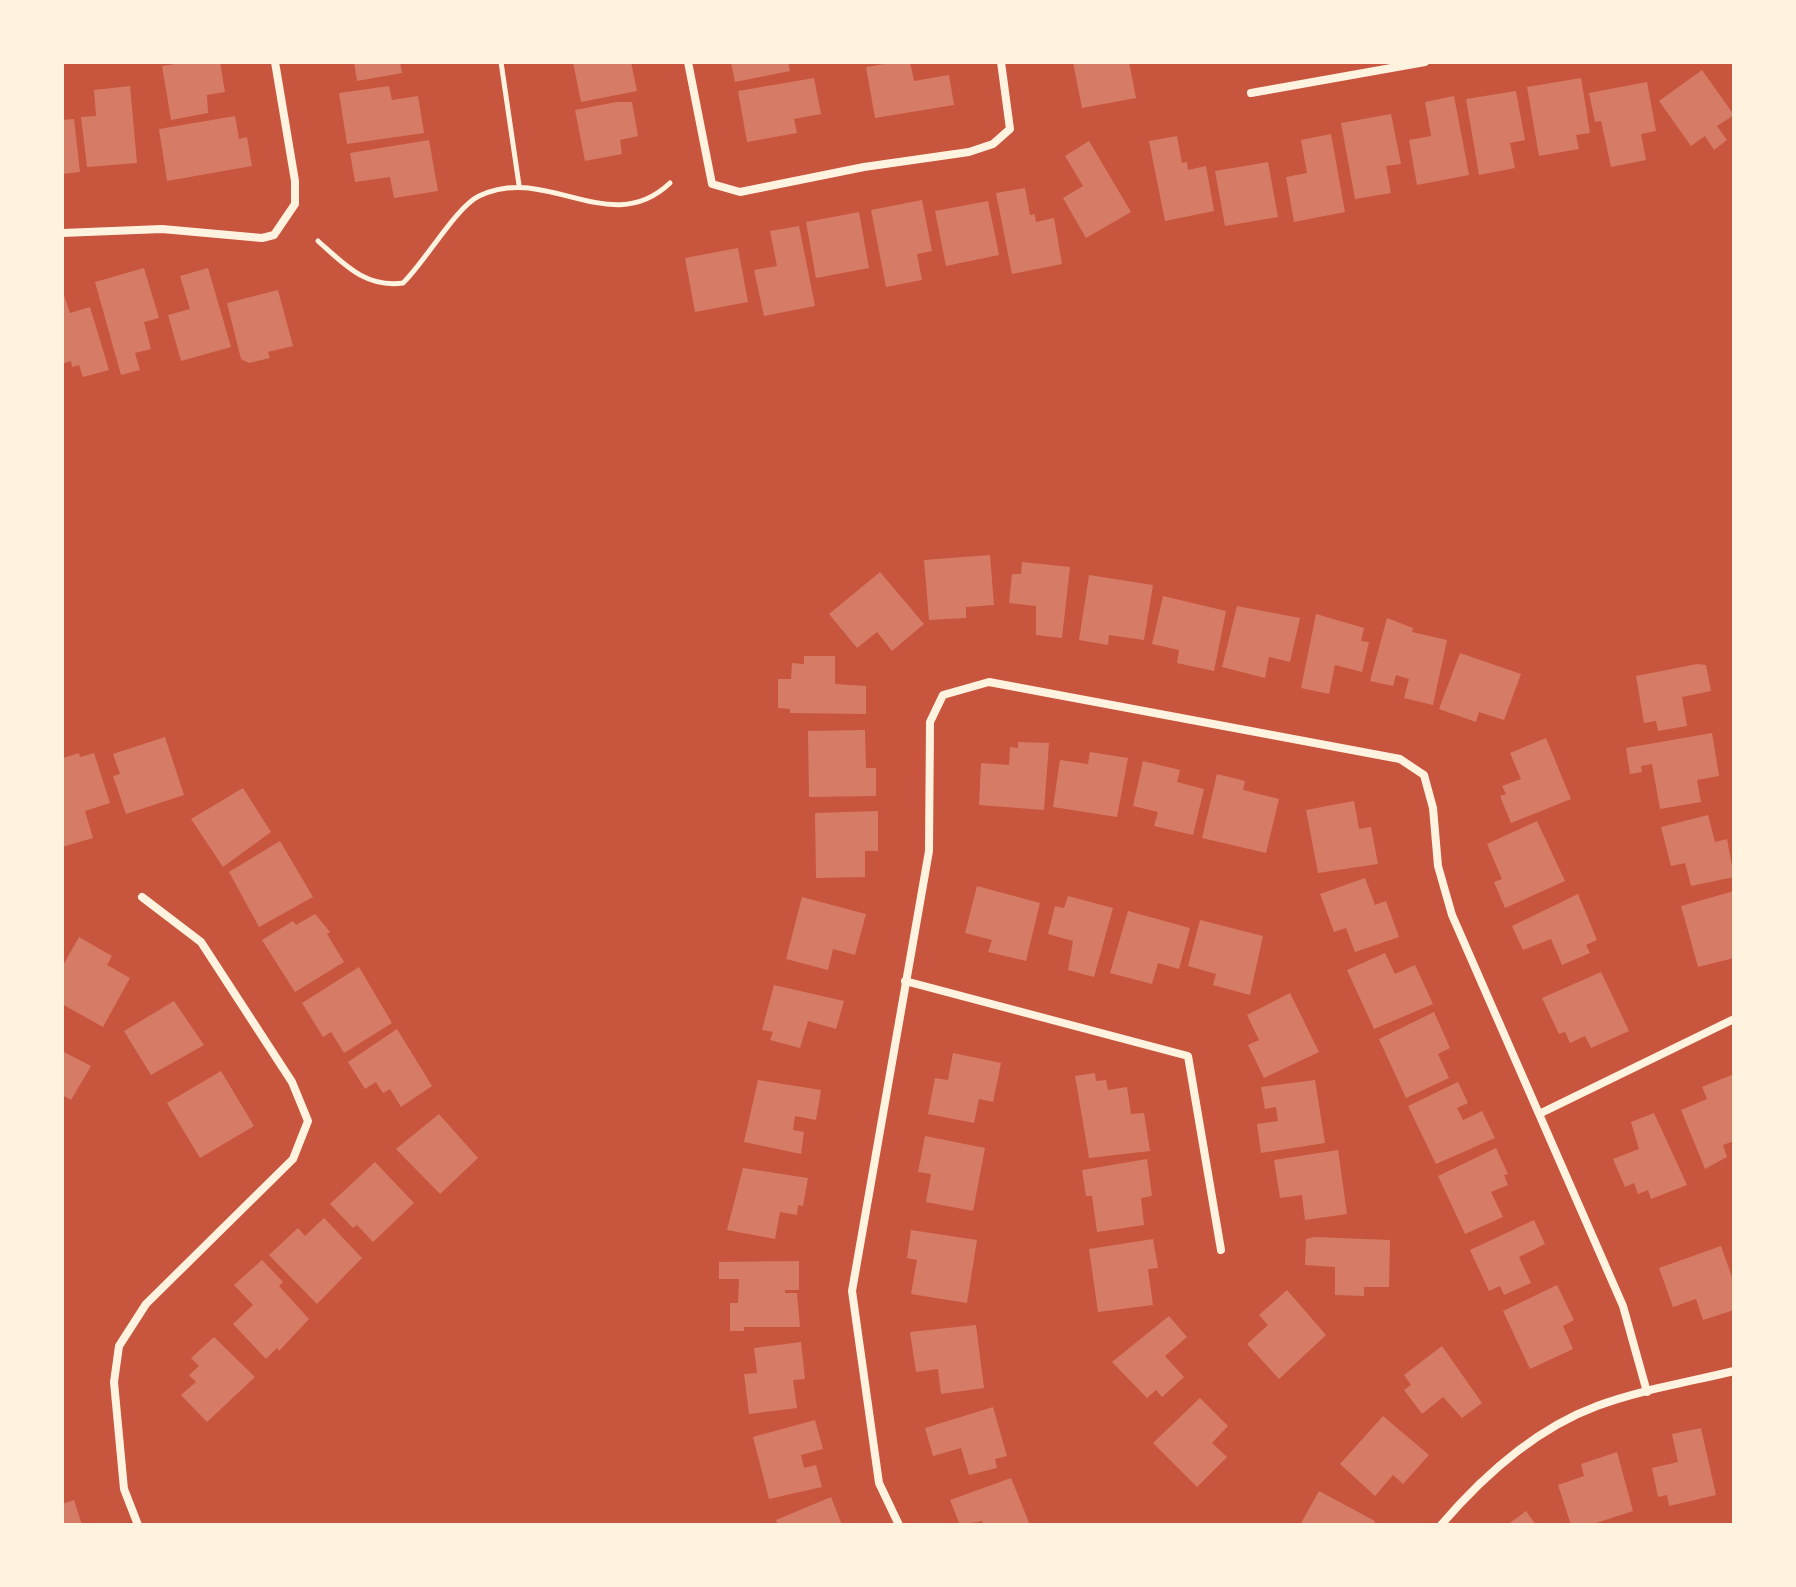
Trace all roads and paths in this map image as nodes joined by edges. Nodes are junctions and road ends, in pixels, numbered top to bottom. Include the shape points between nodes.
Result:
1 (275, 62) edge
2 (501, 62) edge
3 (688, 62) edge
4 (1001, 62) edge
5 (1425, 62) edge
6 (1251, 93) dead end
7 (670, 183) dead end
8 (519, 185) junction
9 (62, 233) edge
10 (318, 241) dead end
11 (142, 897) dead end
12 (905, 981) junction
13 (1734, 1019) edge
14 (1539, 1114) junction
15 (1221, 1250) dead end
16 (1734, 1371) edge
17 (1647, 1392) junction
18 (138, 1525) edge
19 (899, 1525) edge
20 (1441, 1525) edge

1 - 9 street via 295,204 274,235 162,229
2 - 8 path
3 - 4 street via 712,184 740,192 993,144 1010,129
5 - 6 street
7 - 8 path via 653,199 620,206
8 - 10 path via 478,196 403,283 387,285 356,274
11 - 18 street via 201,942 292,1082 308,1121 293,1159 146,1304 119,1346 114,1382 124,1489
12 - 14 street via 929,851 930,722 943,695 989,682 1400,759 1424,775 1438,866 1452,915
12 - 15 street via 1188,1056
12 - 19 street via 852,1291 879,1483
13 - 14 street
14 - 17 street via 1623,1306
16 - 17 street
17 - 20 street via 1596,1407 1537,1437 1482,1480

